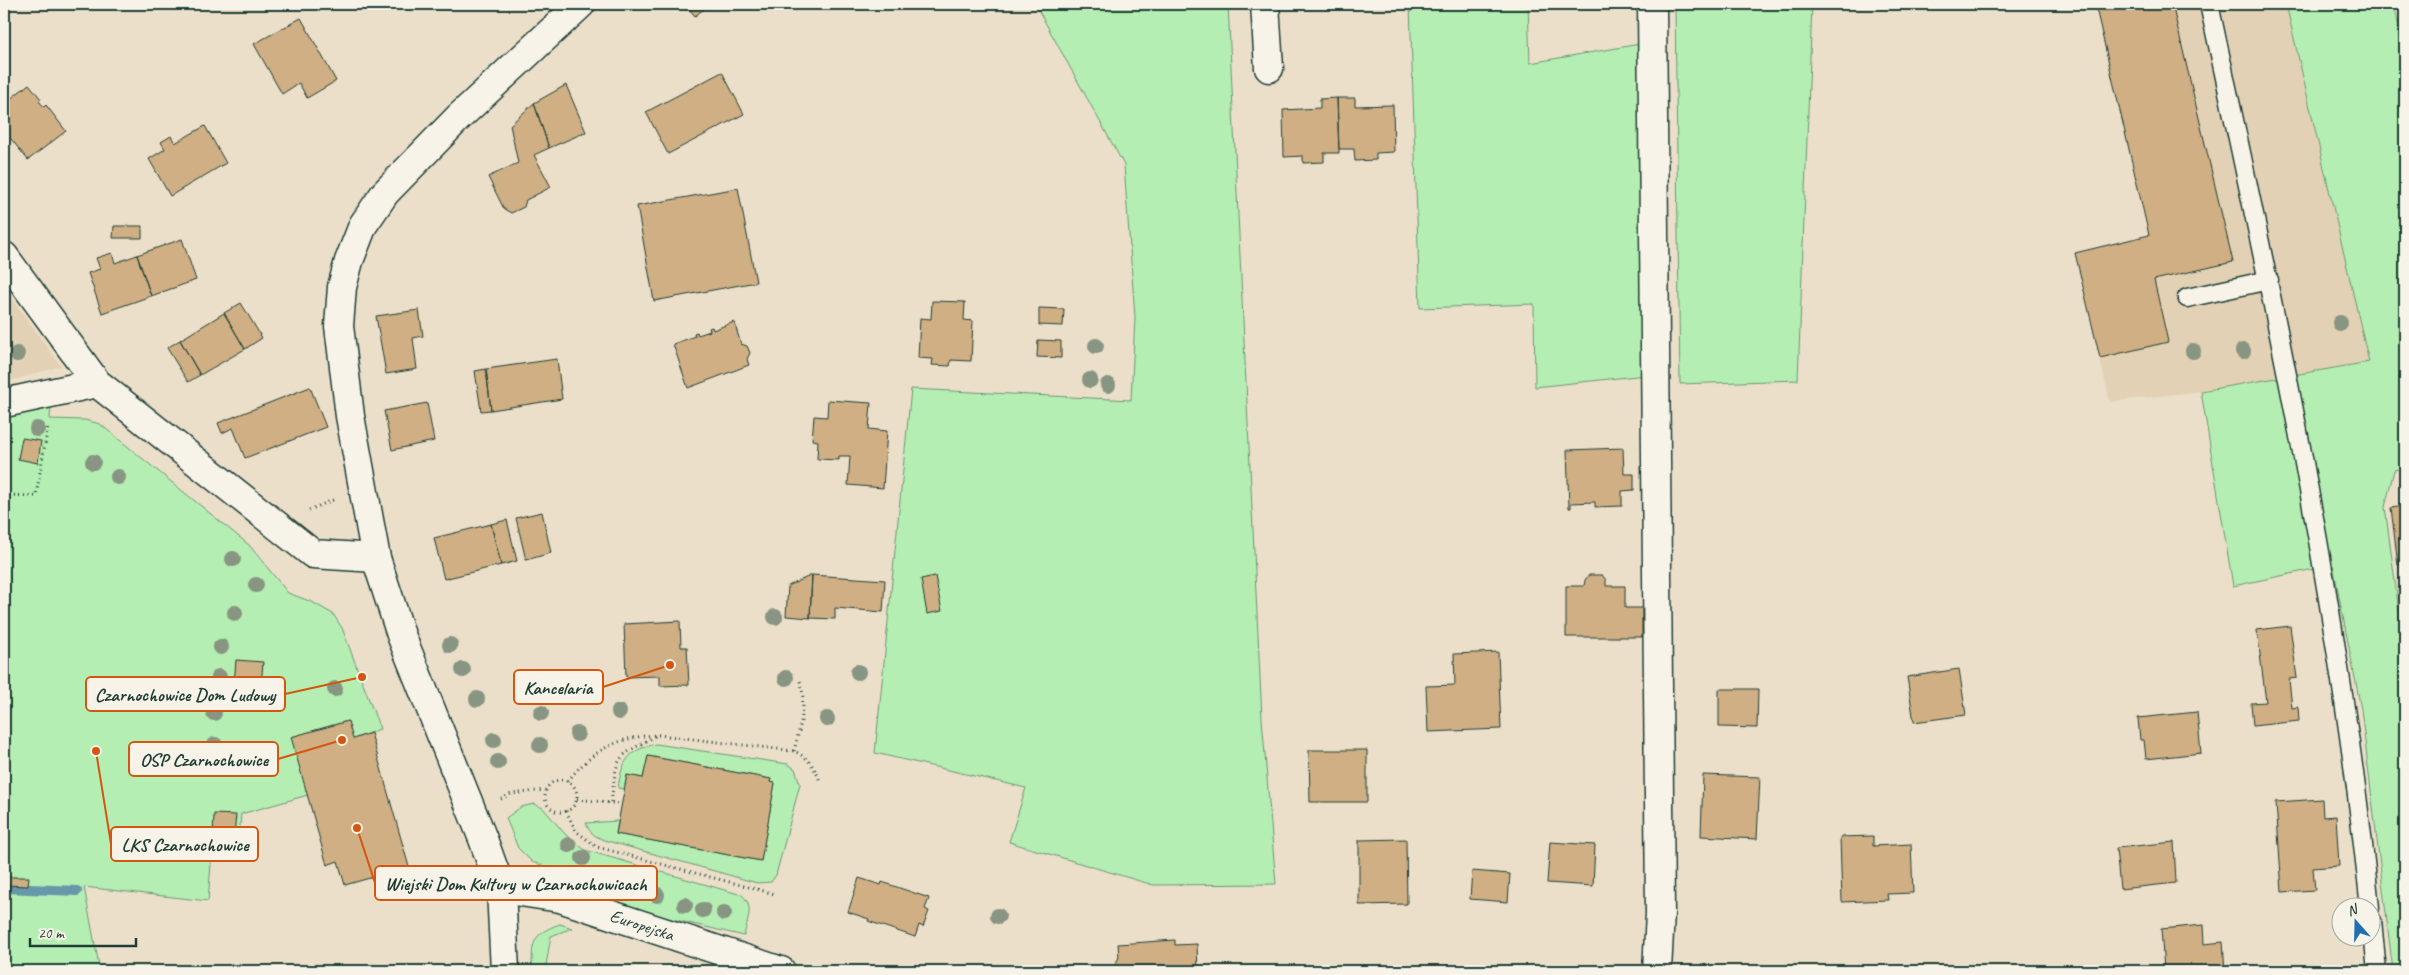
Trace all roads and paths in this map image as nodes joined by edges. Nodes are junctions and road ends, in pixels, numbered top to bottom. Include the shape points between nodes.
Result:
1 (581, 4) edge
2 (1265, 4) edge
3 (1652, 4) edge
4 (2209, 4) edge
5 (1269, 68) dead end
6 (4, 256) edge
7 (2269, 280) junction
8 (2187, 298) dead end
9 (97, 383) junction
10 (4, 403) edge
11 (49, 419) dead end
12 (4, 495) edge
13 (341, 498) dead end
14 (304, 512) dead end
15 (376, 558) junction
16 (799, 678) dead end
17 (658, 735) junction
18 (794, 752) junction
19 (568, 781) junction
20 (820, 781) dead end
21 (546, 790) junction
22 (577, 800) junction
23 (496, 801) dead end
24 (610, 802) junction
25 (622, 804) dead end
26 (566, 811) junction
27 (501, 889) junction
28 (775, 894) dead end
29 (2369, 898) edge
30 (2375, 948) edge
31 (505, 971) edge
32 (782, 971) edge
33 (1657, 971) edge
34 (2377, 971) edge

1 - 15 street via 459,117 385,193 363,225 349,261 342,287 338,326 350,416
2 - 5 street
3 - 33 street via 1660,903
4 - 7 lane
6 - 9 street
7 - 8 lane
7 - 29 lane via 2336,644 2358,792
9 - 10 street
9 - 15 street via 313,554
11 - 12 path via 36,496
13 - 14 path
15 - 27 street via 401,635
16 - 18 path via 804,706
17 - 18 path
17 - 19 path via 638,735 596,752
17 - 24 path via 618,760
18 - 20 path via 810,762
19 - 21 path via 553,782
19 - 22 path via 576,789
21 - 23 path via 511,794
21 - 26 path via 546,800 552,809
22 - 24 path
22 - 26 path
24 - 25 path
26 - 28 path via 576,832 597,847
27 - 31 street
27 - 32 street, Europejska via 560,898
30 - 34 lane

